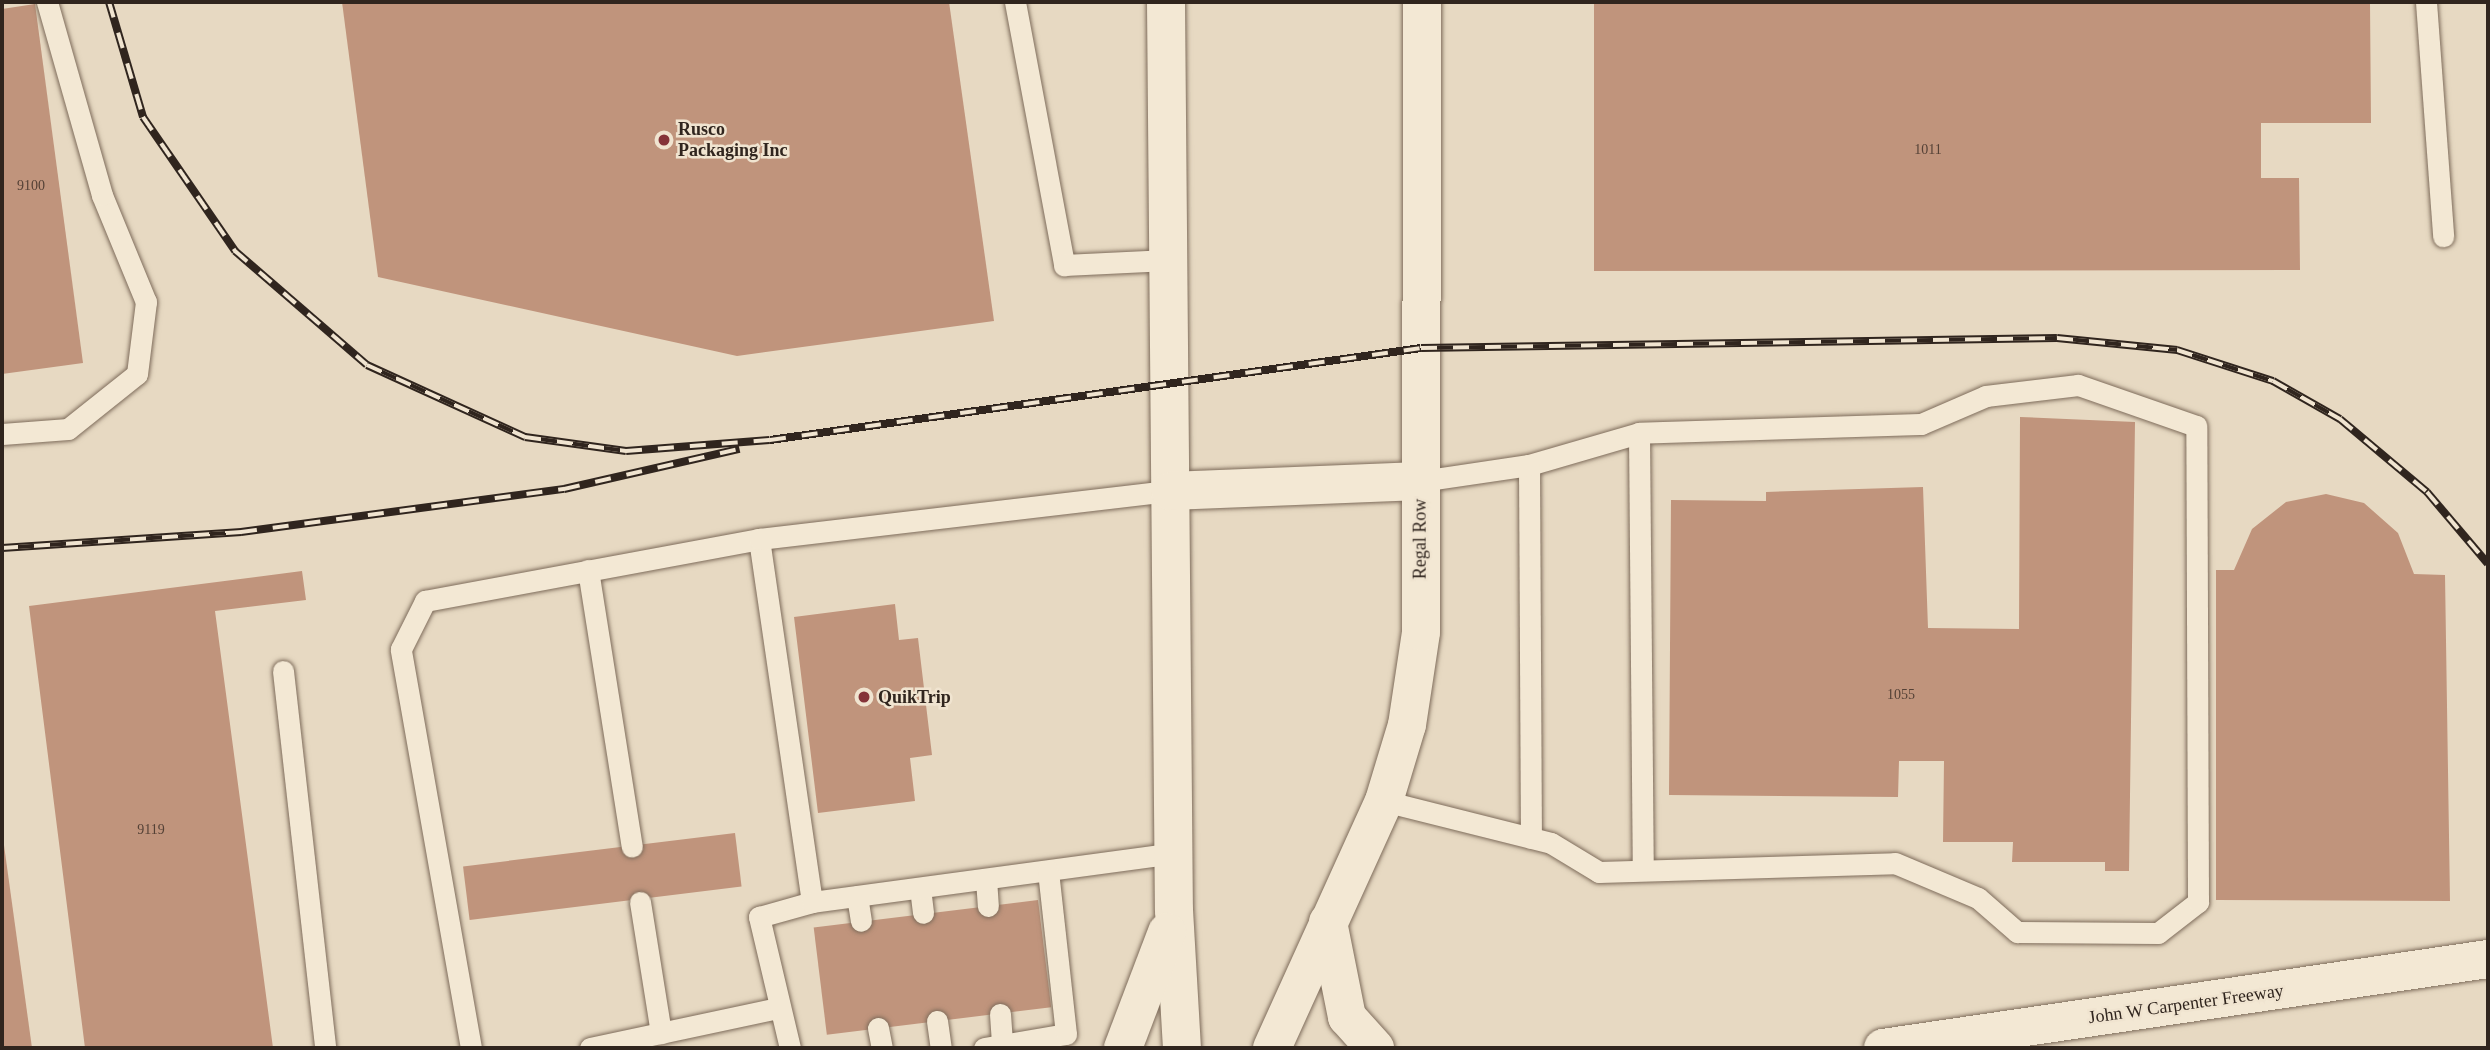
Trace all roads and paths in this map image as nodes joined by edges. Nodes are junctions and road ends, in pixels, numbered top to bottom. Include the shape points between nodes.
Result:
1 (47, 2) edge
2 (1015, 2) edge
3 (1166, 2) edge
4 (1422, 2) edge
5 (2426, 2) edge
6 (2444, 236) dead end
7 (1168, 260) junction
8 (1639, 433) junction
9 (2, 434) edge
10 (1529, 465) junction
11 (1420, 481) junction
12 (1170, 491) junction
13 (759, 539) junction
14 (588, 570) junction
15 (283, 671) dead end
16 (1384, 801) junction
17 (1531, 838) junction
18 (632, 847) dead end
19 (1173, 853) junction
20 (1643, 870) junction
21 (1048, 871) junction
22 (986, 879) junction
23 (920, 888) junction
24 (857, 896) junction
25 (640, 902) dead end
26 (812, 902) junction
27 (988, 906) dead end
28 (1174, 910) junction
29 (923, 913) dead end
30 (861, 921) dead end
31 (1328, 922) junction
32 (2478, 960) edge
33 (778, 1008) junction
34 (1000, 1014) dead end
35 (937, 1021) dead end
36 (660, 1033) junction
37 (993, 1047) edge
38 (325, 1048) edge
39 (471, 1048) edge
40 (590, 1048) edge
41 (790, 1048) edge
42 (941, 1048) edge
43 (1124, 1048) edge
44 (1182, 1048) edge
45 (1272, 1048) edge
46 (1375, 1048) edge
47 (1883, 1048) edge

1 - 9 lane via 102,195 146,302 138,374 68,429
2 - 7 lane via 1064,265
3 - 7 main road
4 - 11 main road, Regal Row
5 - 6 lane
7 - 12 main road
8 - 10 lane
8 - 20 lane
8 - 20 lane via 1921,424 1986,396 2078,385 2196,426 2198,902 2158,933 2017,932 1978,898 1895,863
10 - 11 lane
10 - 17 lane
11 - 12 main road
11 - 16 main road, Regal Row via 1421,632 1406,725
12 - 13 lane
12 - 19 main road
13 - 14 lane
13 - 26 lane
14 - 18 lane
14 - 39 lane via 425,601 401,649
15 - 38 lane
16 - 17 lane
16 - 31 main road, Regal Row
17 - 20 lane via 1599,872
19 - 21 lane
19 - 28 main road
21 - 22 lane
21 - 37 lane via 1066,1034
22 - 23 lane
22 - 27 lane
23 - 24 lane
23 - 29 lane
24 - 26 lane
24 - 30 lane
25 - 36 lane
26 - 33 lane via 759,918
28 - 43 main road
28 - 44 main road
31 - 45 main road, Regal Row
31 - 46 main road via 1347,1017
32 - 47 main road, John W Carpenter Freeway
33 - 36 lane
33 - 41 lane
34 - 37 lane
35 - 42 lane
36 - 40 lane

